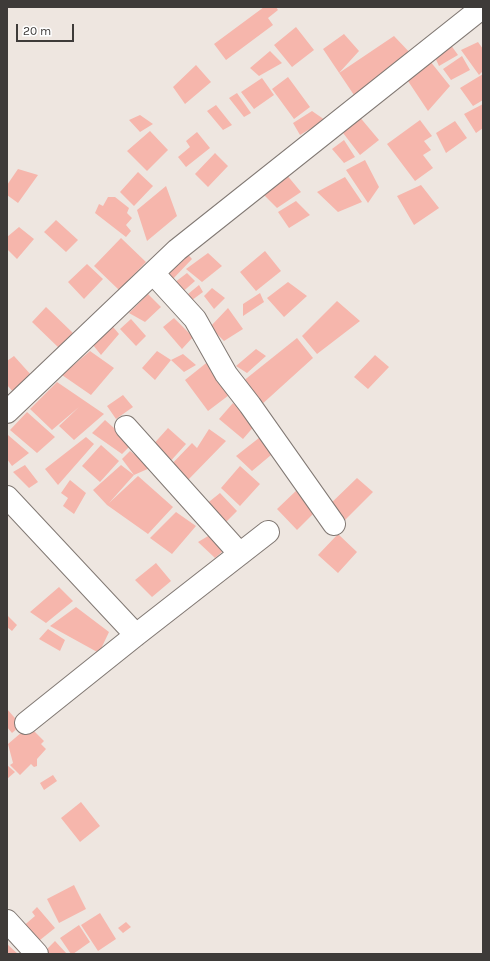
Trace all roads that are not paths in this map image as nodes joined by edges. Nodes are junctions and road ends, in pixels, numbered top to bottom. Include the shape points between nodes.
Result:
1 (483, 7) edge
2 (154, 273) junction
3 (7, 412) edge
4 (126, 426) dead end
5 (7, 497) edge
6 (334, 524) dead end
7 (268, 532) dead end
8 (240, 554) junction
9 (136, 635) junction
10 (26, 723) dead end
11 (7, 921) edge
12 (37, 954) edge

1 - 2 street via 177,250
2 - 3 street
2 - 6 street via 195,319 226,374
4 - 8 street
5 - 9 street
7 - 8 street
8 - 9 street
9 - 10 street
11 - 12 street

